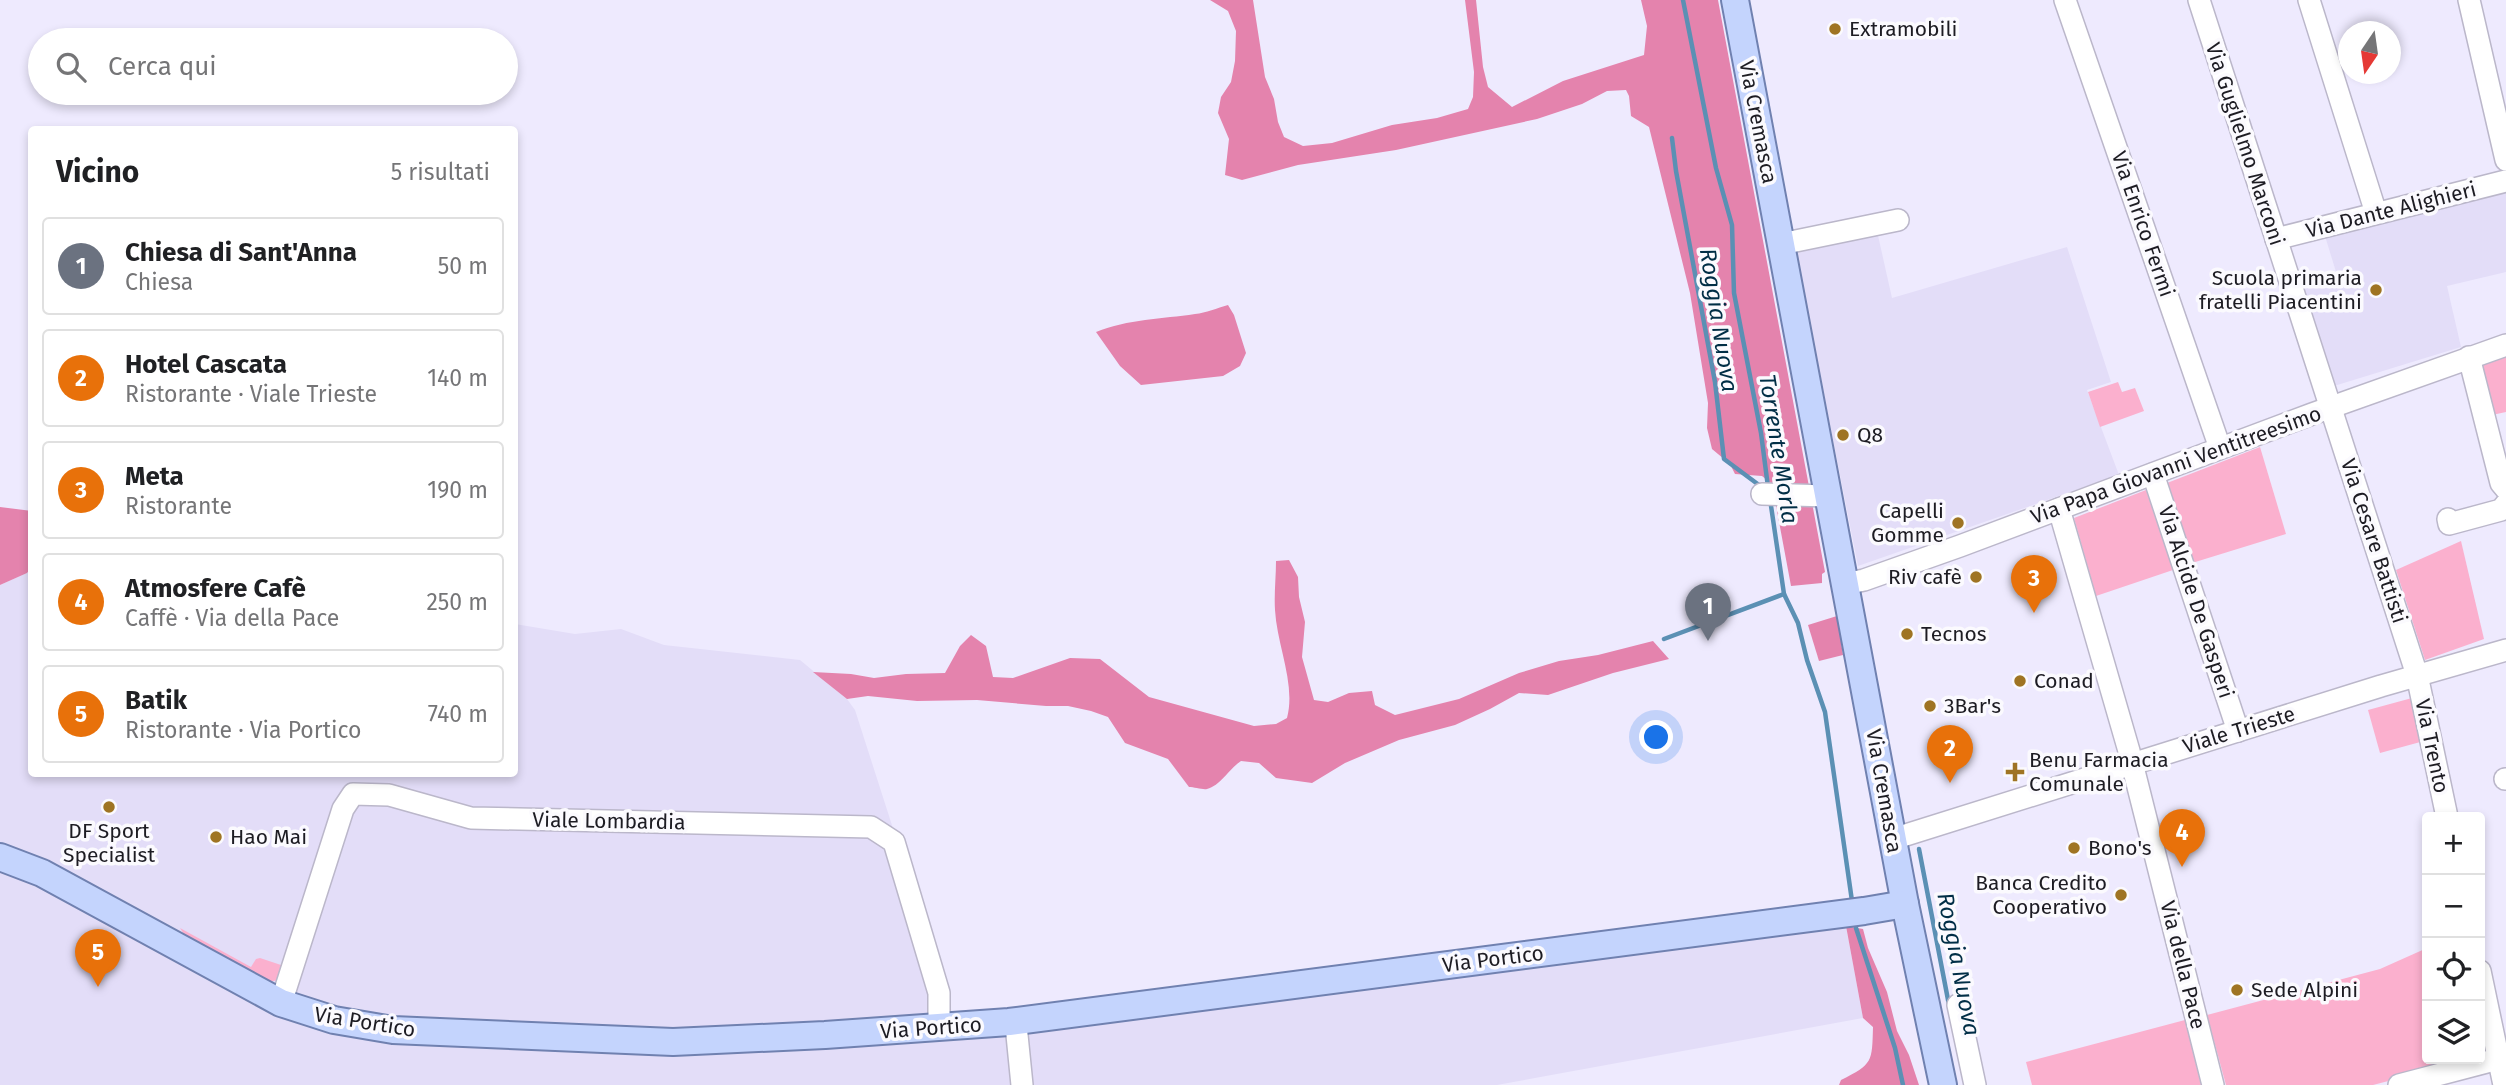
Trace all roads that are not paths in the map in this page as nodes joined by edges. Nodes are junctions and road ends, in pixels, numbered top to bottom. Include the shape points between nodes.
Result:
1 (1735, 0) edge
2 (2065, 0) edge
3 (2199, 0) edge
4 (2309, 0) edge
5 (2469, 0) edge
6 (2506, 160) edge
7 (2506, 181) edge
8 (2376, 213) junction
9 (1898, 220) dead end
10 (2276, 239) junction
11 (1781, 244) junction
12 (2506, 345) edge
13 (2469, 357) junction
14 (2331, 408) junction
15 (2220, 448) junction
16 (2153, 474) junction
17 (2505, 490) edge
18 (1762, 494) dead end
19 (1827, 496) junction
20 (2059, 509) junction
21 (2448, 519) dead end
22 (1845, 584) junction
23 (2506, 650) edge
24 (2417, 675) junction
25 (2238, 731) junction
26 (2133, 764) junction
27 (2446, 812) edge
28 (0, 835) edge
29 (1895, 851) junction
30 (0, 857) edge
31 (29, 867) junction
32 (1905, 904) junction
33 (1864, 911) junction
34 (2485, 991) edge
35 (281, 1003) junction
36 (1958, 1005) dead end
37 (1009, 1021) junction
38 (939, 1027) junction
39 (2502, 1058) edge
40 (1022, 1085) edge
41 (1943, 1085) edge
42 (1975, 1085) edge
43 (2213, 1085) edge
44 (2399, 1085) edge
45 (2504, 1085) edge

1 - 11 main road, Via Cremasca
2 - 15 street, Via Enrico Fermi
3 - 10 street, Via Guglielmo Marconi
4 - 8 street
5 - 6 street
7 - 8 street, Via Dante Alighieri
8 - 10 street, Via Dante Alighieri
9 - 11 street
10 - 14 street, Via Guglielmo Marconi
11 - 19 main road, Via Cremasca
12 - 13 street, Via Papa Giovanni Ventitreesimo
13 - 14 street, Via Papa Giovanni Ventitreesimo
13 - 17 street
14 - 15 street, Via Papa Giovanni Ventitreesimo
14 - 24 street, Via Cesare Battisti
15 - 16 street, Via Papa Giovanni Ventitreesimo
16 - 20 street, Via Papa Giovanni Ventitreesimo
16 - 25 street, Via Alcide De Gasperi
17 - 21 street via 2501,510 2449,524
18 - 19 street
19 - 22 main road, Via Cremasca
20 - 22 street, Via Papa Giovanni Ventitreesimo
20 - 26 street, Via della Pace
22 - 29 main road, Via Cremasca
23 - 24 street, Viale Trieste
24 - 25 street, Viale Trieste
24 - 27 street, Via Trento
25 - 26 street, Viale Trieste
26 - 29 street, Viale Trieste
26 - 43 street, Via della Pace
28 - 31 main road, Via Portico
29 - 32 main road, Via Cremasca
29 - 33 main road via 1890,883
30 - 31 main road, Via Portico
31 - 35 main road, Via Portico
32 - 33 main road, Via Portico
32 - 41 main road, Via Cremasca
33 - 37 main road, Via Portico
34 - 39 street
35 - 38 main road, Via Portico via 334,1020 393,1030 498,1036 673,1042
35 - 38 street, Viale Lombardia via 343,809 353,794 389,795 471,818 871,827 894,842 939,993
36 - 42 street
37 - 38 main road, Via Portico
37 - 40 street via 1016,1024
39 - 44 street
39 - 45 street

